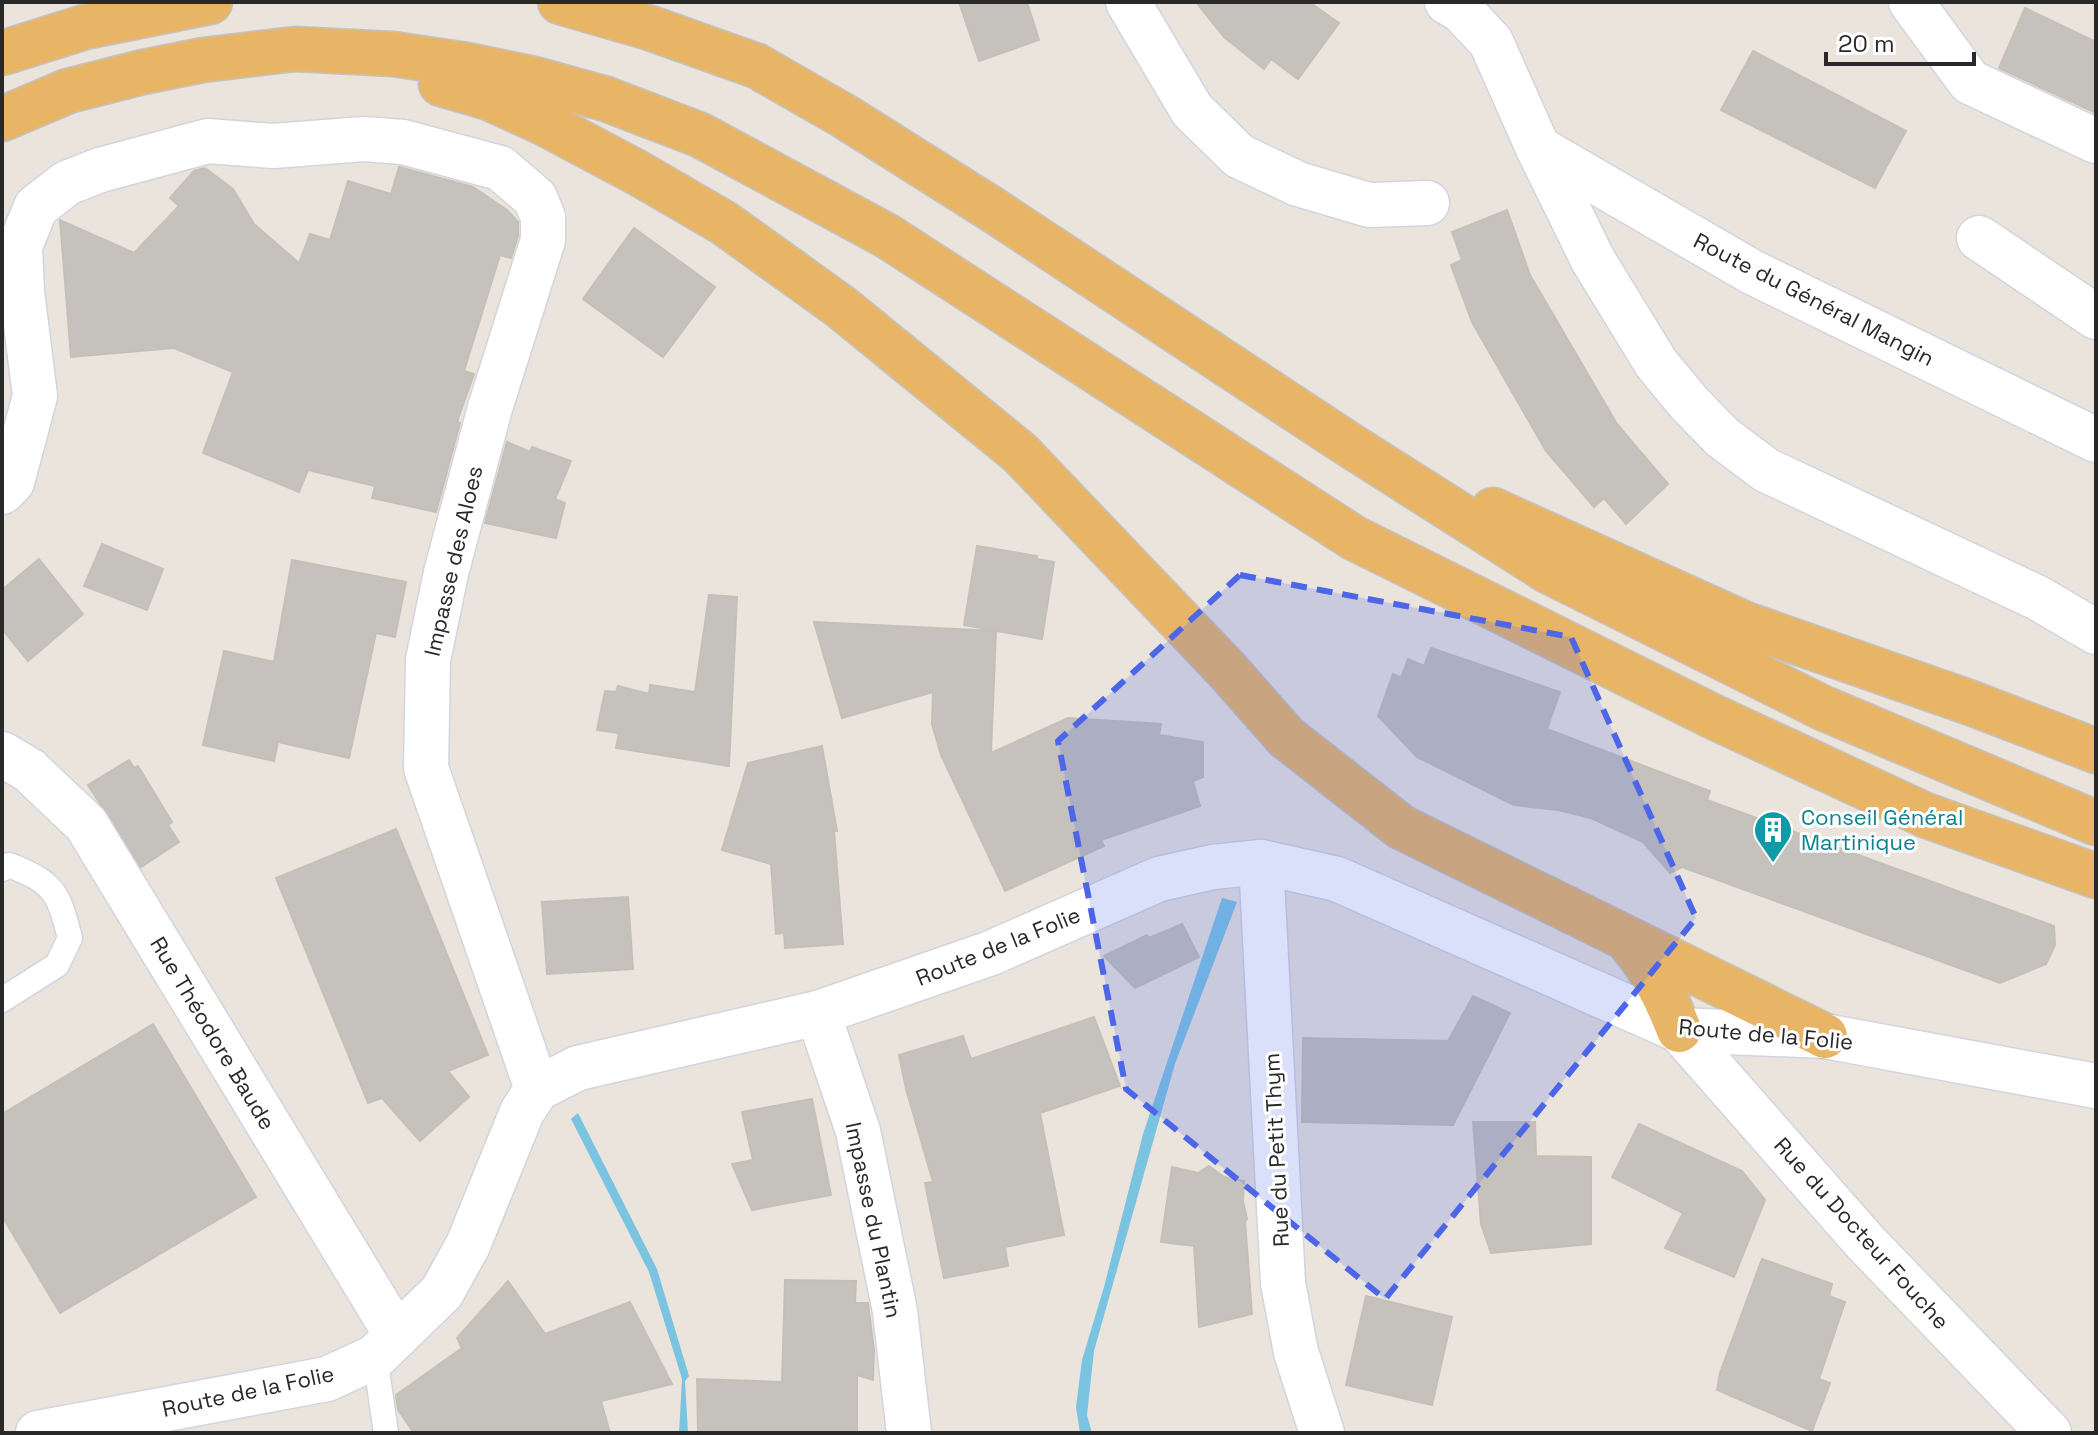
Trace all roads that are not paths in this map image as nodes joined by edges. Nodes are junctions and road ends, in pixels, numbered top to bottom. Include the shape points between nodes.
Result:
1 (210, 2) edge
2 (560, 2) edge
3 (1128, 2) edge
4 (1447, 2) edge
5 (1911, 2) edge
6 (295, 49) junction
7 (2, 53) edge
8 (2, 119) edge
9 (2096, 141) edge
10 (1538, 148) junction
11 (1427, 203) dead end
12 (1979, 238) dead end
13 (2096, 317) edge
14 (2096, 440) edge
15 (1345, 442) junction
16 (2, 492) edge
17 (2096, 632) edge
18 (2096, 751) edge
19 (2, 754) edge
20 (2096, 823) edge
21 (1261, 862) junction
22 (2, 869) edge
23 (2096, 876) edge
24 (1626, 938) junction
25 (2, 1000) edge
26 (818, 1013) junction
27 (1679, 1030) junction
28 (1825, 1036) junction
29 (2096, 1086) edge
30 (537, 1089) junction
31 (386, 1347) junction
32 (38, 1433) edge
33 (386, 1433) edge
34 (909, 1433) edge
35 (1322, 1433) edge
36 (2049, 1433) edge

1 - 7 highway via 85,27
2 - 15 highway via 757,66 990,208
3 - 11 street via 1192,110 1239,156 1298,184 1369,205
4 - 10 street via 1491,42
5 - 9 street via 1970,82
6 - 8 highway via 143,72 68,91
6 - 23 highway via 393,54 534,79 606,99 700,135 887,236 1354,538 1925,815
6 - 24 highway via 489,98 724,223 841,307 1020,453 1286,737 1401,827
10 - 14 street, Route du Général Mangin via 1752,272
10 - 17 street via 1593,260 1656,363 1722,437 1766,470 2038,598
12 - 13 street
15 - 18 highway via 1745,624
15 - 20 highway via 1548,571 1823,708
16 - 30 street, Impasse des Aloes via 12,482 35,396 20,246 36,207 67,183 208,141 273,146 364,139 403,142 500,168 535,198 543,217 543,240 490,408 428,660 426,768
19 - 31 street, Rue Théodore Baude via 29,770 86,824
21 - 26 street, Route de la Folie via 1159,879 991,953
21 - 27 street, Route de la Folie via 1337,879
21 - 35 street, Rue du Petit Thym via 1283,1283 1296,1352
22 - 25 lane via 9,865 38,876 59,898 70,938 57,965
24 - 27 highway via 1649,965
24 - 28 highway
26 - 30 street, Route de la Folie via 578,1068
26 - 34 street, Impasse du Plantin via 858,1131 895,1311
27 - 28 street, Route de la Folie
27 - 36 street, Rue du Docteur Fouche via 1865,1242
28 - 29 street, Route de la Folie
30 - 31 street, Route de la Folie via 442,1292
31 - 32 street, Route de la Folie via 327,1379
31 - 33 lane

